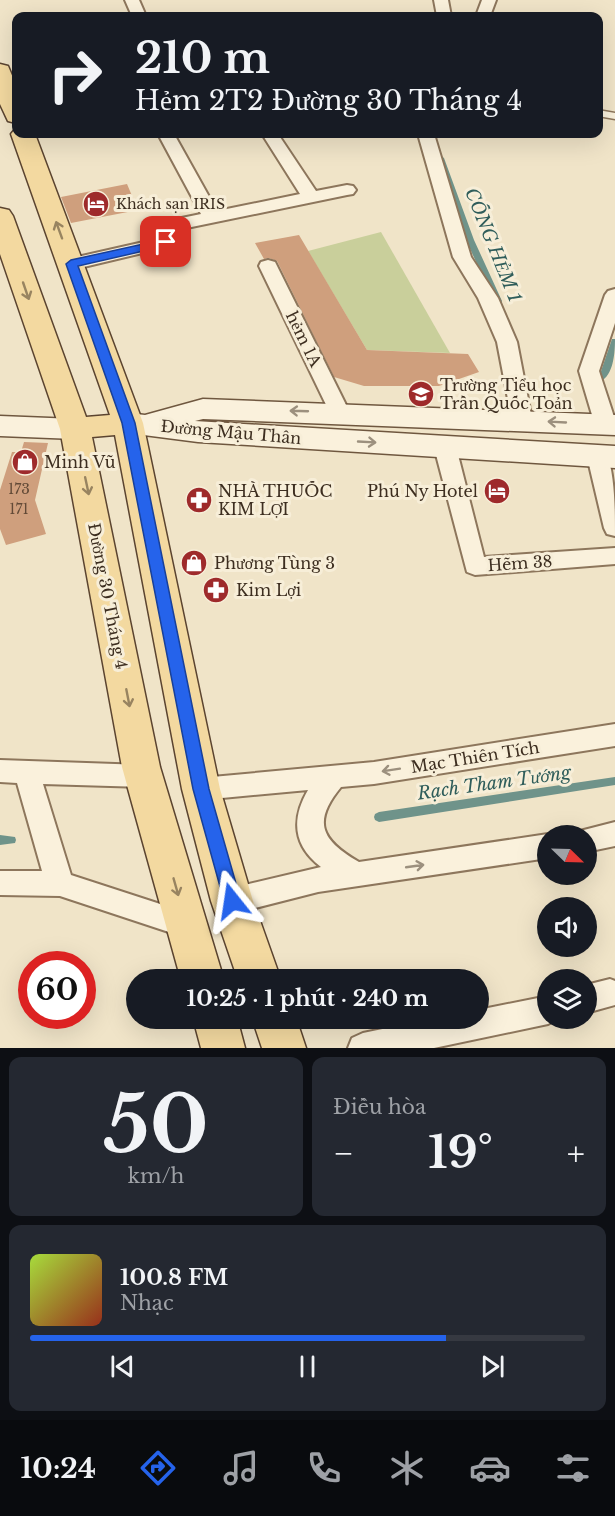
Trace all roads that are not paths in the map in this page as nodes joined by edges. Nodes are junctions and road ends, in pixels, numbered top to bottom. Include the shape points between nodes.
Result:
1 (0, 71) edge
2 (12, 105) edge
3 (24, 138) edge
4 (168, 138) edge
5 (273, 138) edge
6 (427, 138) edge
7 (347, 190) dead end
8 (311, 197) junction
9 (0, 216) edge
10 (213, 217) junction
11 (71, 264) junction
12 (268, 266) dead end
13 (615, 295) edge
14 (340, 413) junction
15 (522, 420) junction
16 (135, 424) junction
17 (611, 425) edge
18 (0, 426) edge
19 (75, 429) junction
20 (410, 430) junction
21 (445, 447) junction
22 (606, 456) edge
23 (615, 528) edge
24 (615, 556) edge
25 (615, 735) edge
26 (0, 771) edge
27 (27, 773) junction
28 (144, 777) junction
29 (334, 777) junction
30 (201, 789) junction
31 (615, 834) edge
32 (597, 838) edge
33 (537, 848) edge
34 (357, 874) junction
35 (0, 884) edge
36 (60, 884) junction
37 (232, 901) junction
38 (187, 925) junction
39 (200, 969) edge
40 (256, 969) edge
41 (537, 1012) edge
42 (218, 1029) edge
43 (278, 1029) edge
44 (223, 1048) edge
45 (284, 1048) edge
46 (363, 1048) edge

1 - 2 main road
11 -> 3 main road
4 - 10 street
5 - 8 street
6 - 15 street via 462,257 489,298 507,342
7 - 8 street
8 - 10 street
9 -> 19 main road, Đường 30 Tháng 4
10 - 11 street via 168,226 166,242
11 - 16 main road
12 - 14 street, hẻm 1A
13 - 17 street via 589,371
14 -> 16 main road, Đường Mậu Thân via 203,408
14 - 20 main road, Đường Mậu Thân
17 -> 15 main road, Đường Mậu Thân
15 - 20 main road, Đường Mậu Thân
16 - 19 main road
16 -> 20 main road, Đường Mậu Thân via 198,432
16 - 30 main road
18 - 19 main road
19 -> 28 main road, Đường 30 Tháng 4
20 - 21 main road, Đường Mậu Thân
21 - 22 main road, Đường Mậu Thân
21 - 24 street, Hẽm 38 via 475,566
22 - 23 street
25 -> 29 street, Mạc Thiên Tích
26 - 27 street
27 - 28 street
27 - 36 street
28 -> 38 main road, Đường 30 Tháng 4
29 - 30 street, Mạc Thiên Tích
29 - 34 street via 319,792 309,811 309,835 334,863
30 - 37 main road
31 - 32 street
34 -> 33 street
34 - 37 street
35 - 36 street
36 - 38 street
37 - 40 main road
38 - 39 main road, Đường 30 Tháng 4
41 - 46 street
42 - 44 main road
43 - 45 main road

